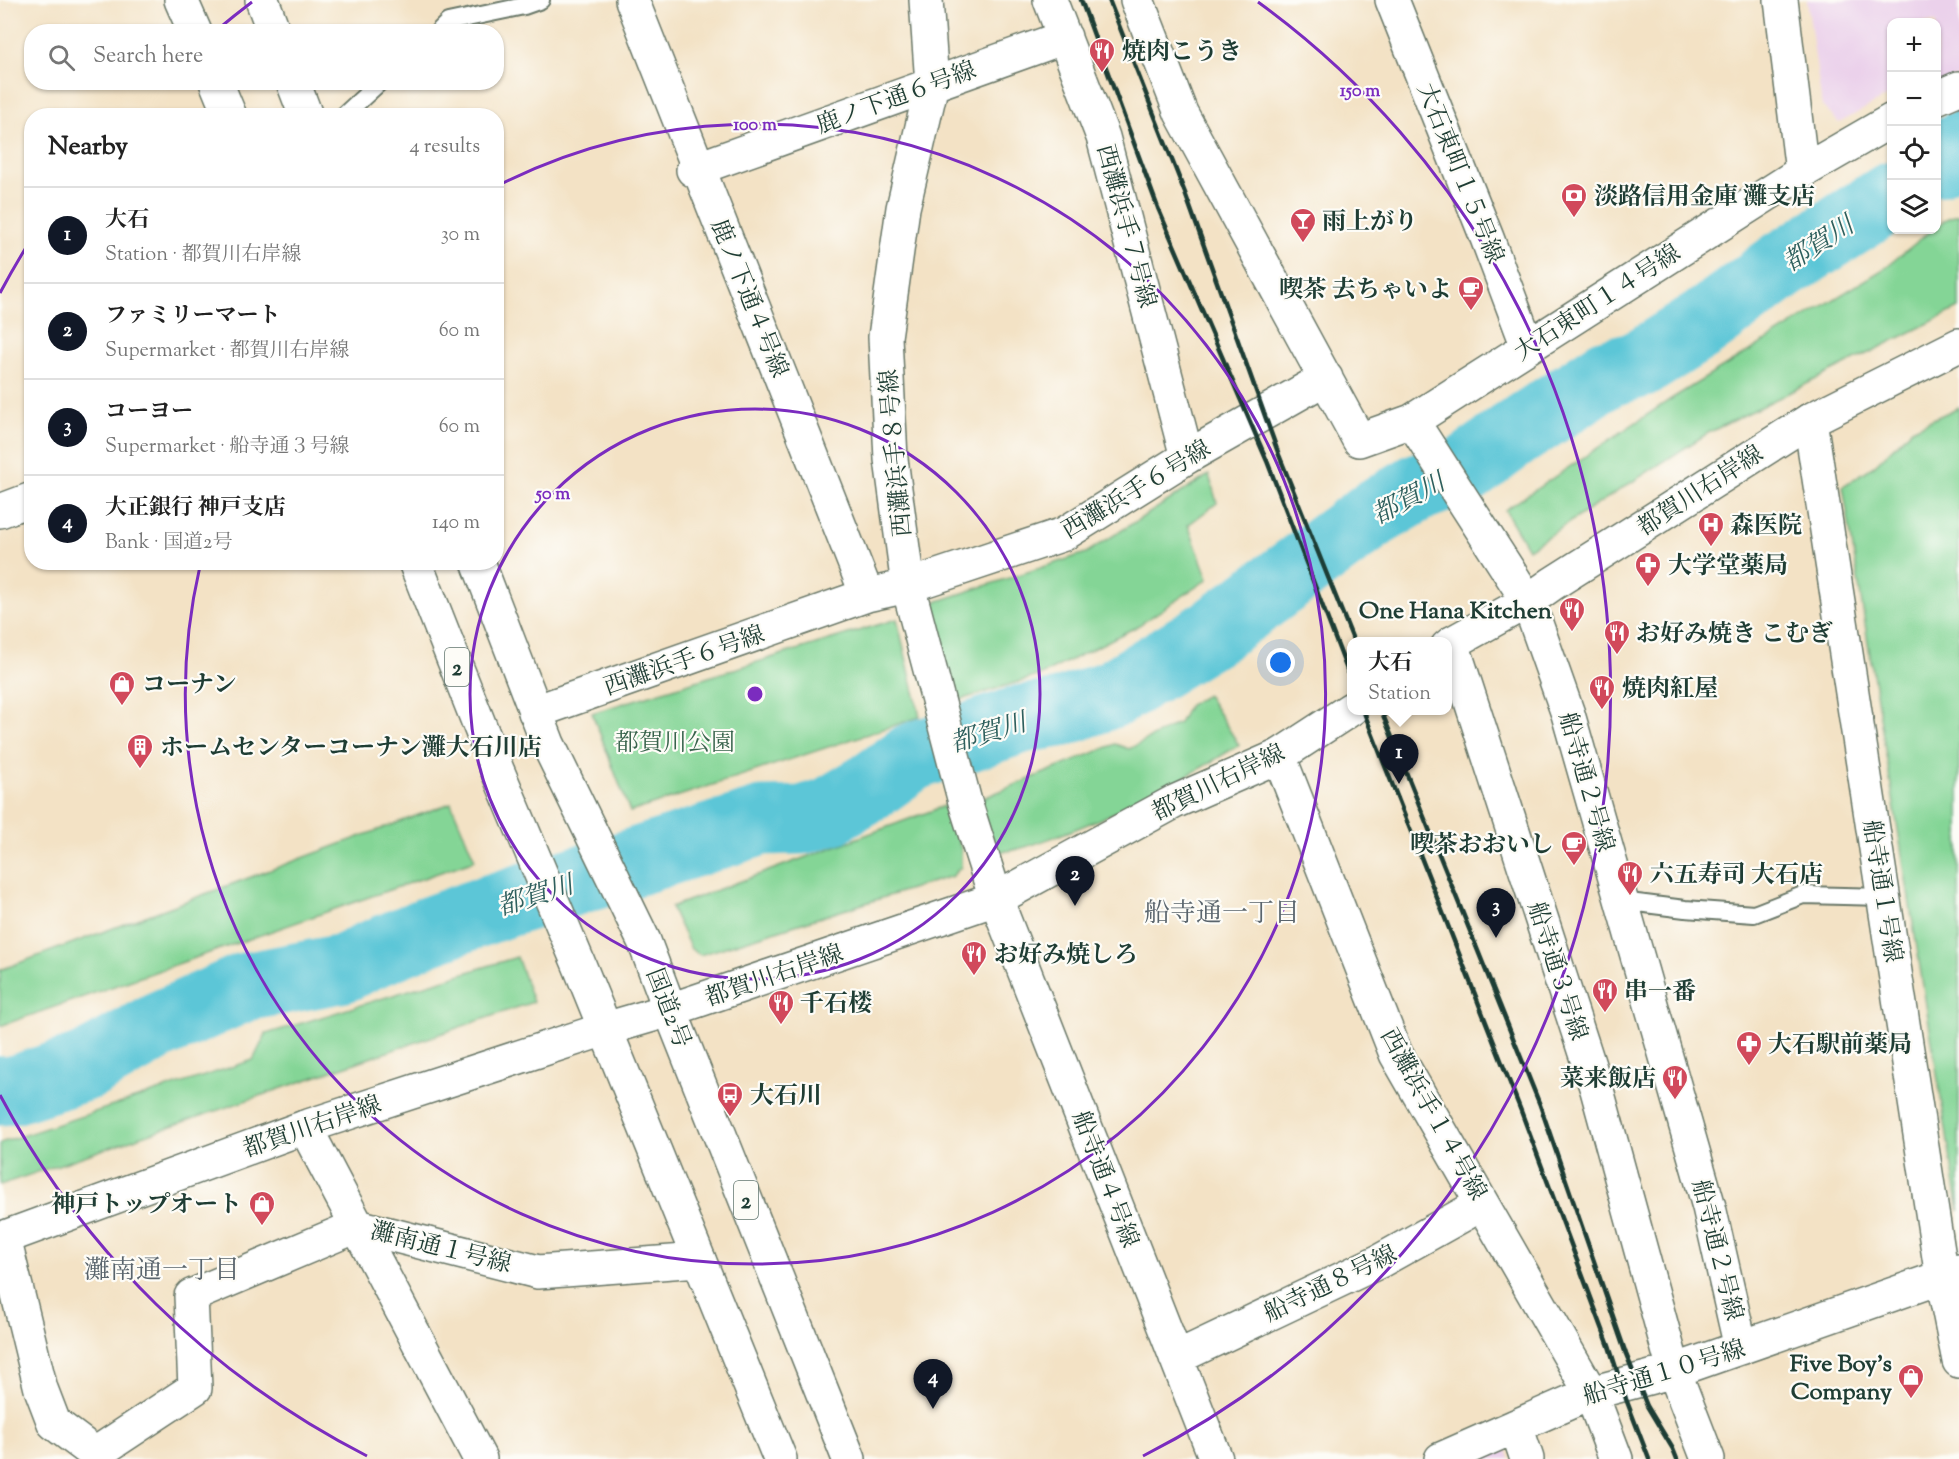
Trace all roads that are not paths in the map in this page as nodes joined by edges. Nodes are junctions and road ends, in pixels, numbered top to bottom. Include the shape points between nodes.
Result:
1 (181, 0) edge
2 (262, 0) edge
3 (541, 0) edge
4 (632, 0) edge
5 (926, 0) edge
6 (1050, 0) edge
7 (1137, 0) edge
8 (1392, 0) edge
9 (1780, 0) edge
10 (192, 24) edge
11 (271, 24) edge
12 (446, 24) edge
13 (1065, 37) junction
14 (932, 84) junction
15 (1959, 88) edge
16 (219, 90) edge
17 (296, 90) edge
18 (371, 90) edge
19 (1941, 96) edge
20 (227, 108) edge
21 (303, 108) edge
22 (352, 108) edge
23 (1887, 123) edge
24 (696, 169) junction
25 (1802, 172) junction
26 (1959, 345) edge
27 (1528, 347) junction
28 (1326, 378) junction
29 (1810, 420) junction
30 (1418, 430) junction
31 (1187, 457) junction
32 (418, 570) edge
33 (481, 570) edge
34 (908, 586) junction
35 (867, 595) junction
36 (1528, 601) junction
37 (1452, 644) edge
38 (1452, 651) edge
39 (535, 712) junction
40 (1347, 712) edge
41 (1279, 756) junction
42 (1884, 897) junction
43 (996, 898) junction
44 (1621, 901) junction
45 (669, 1010) junction
46 (605, 1029) junction
47 (305, 1127) junction
48 (1482, 1204) junction
49 (357, 1226) junction
50 (2, 1238) edge
51 (699, 1260) junction
52 (1951, 1274) edge
53 (1741, 1348) junction
54 (1176, 1358) junction
55 (1959, 1361) edge
56 (1674, 1371) junction
57 (1591, 1393) junction
58 (1516, 1426) junction
59 (98, 1456) edge
60 (480, 1459) edge
61 (780, 1459) edge
62 (849, 1459) edge
63 (1215, 1459) edge
64 (1441, 1459) edge
65 (1527, 1459) edge
66 (1616, 1459) edge
67 (1708, 1459) edge

1 - 10 main road
2 - 11 main road
3 - 12 lane
4 - 24 main road, 鹿ノ下通４号線
5 - 14 main road, 西灘浜手８号線
6 - 13 main road, 西灘浜手７号線
7 - 28 main road via 1181,113
8 - 27 main road, 大石東町１５号線
9 - 25 main road
13 - 14 main road, 鹿ノ下通６号線
13 - 31 main road, 西灘浜手７号線 via 1103,137
14 - 24 main road, 鹿ノ下通６号線
14 - 34 main road, 西灘浜手８号線 via 903,208 885,338 891,459
15 - 19 main road
16 - 20 main road
17 - 21 main road
18 - 22 lane
23 - 25 main road, 大石東町１４号線
24 - 35 main road, 鹿ノ下通４号線
25 - 27 main road, 大石東町１４号線
26 - 29 main road, 都賀川右岸線
27 - 30 main road, 大石東町１４号線
28 - 30 main road, 大石東町１４号線 via 1359,440
28 - 31 main road, 西灘浜手６号線
29 - 36 main road, 都賀川右岸線
29 - 42 main road, 船寺通１号線
30 - 36 main road
31 - 34 main road, 西灘浜手６号線 via 1064,534
32 - 46 main road, 2
33 - 39 main road, 国道2号 / 2
34 - 35 main road, 西灘浜手６号線
34 - 43 main road, 西灘浜手８号線 via 965,802
35 - 39 main road, 西灘浜手６号線
36 - 37 main road, 都賀川右岸線
36 - 44 main road, 船寺通２号線 via 1568,714
38 - 56 main road, 船寺通３号線 via 1597,1090
39 - 45 main road, 国道2号 / 2 via 644,941
40 - 41 main road, 都賀川右岸線
41 - 43 main road, 都賀川右岸線 via 1174,802
41 - 48 main road, 西灘浜手１４号線 via 1396,1054
42 - 44 lane via 1803,895 1754,914
42 - 52 main road, 船寺通１号線
43 - 45 main road, 都賀川右岸線
43 - 54 main road, 船寺通４号線
44 - 53 main road, 船寺通２号線 via 1709,1207
45 - 46 main road, 都賀川右岸線
45 - 62 main road, 国道2号 / 2
46 - 47 main road, 都賀川右岸線
46 - 51 main road, 2
47 - 49 main road
47 - 50 main road, 都賀川右岸線
48 - 54 main road, 船寺通８号線 via 1380,1261
48 - 57 main road, 西灘浜手１４号線
49 - 51 main road, 灘南通１号線 via 538,1272
49 - 59 main road, 灘南通１号線 via 191,1296 195,1388
49 - 60 main road
50 - 59 main road via 40,1389 54,1423
51 - 61 main road, 2
52 - 53 main road, 船寺通１０号線
52 - 55 main road, 船寺通１号線
53 - 56 main road, 船寺通１０号線
54 - 63 main road, 船寺通４号線
56 - 57 main road, 船寺通１０号線
56 - 67 main road, 船寺通３号線
57 - 58 main road, 船寺通１０号線
57 - 66 main road, 西灘浜手１４号線
58 - 64 main road, 船寺通１０号線
58 - 65 main road

